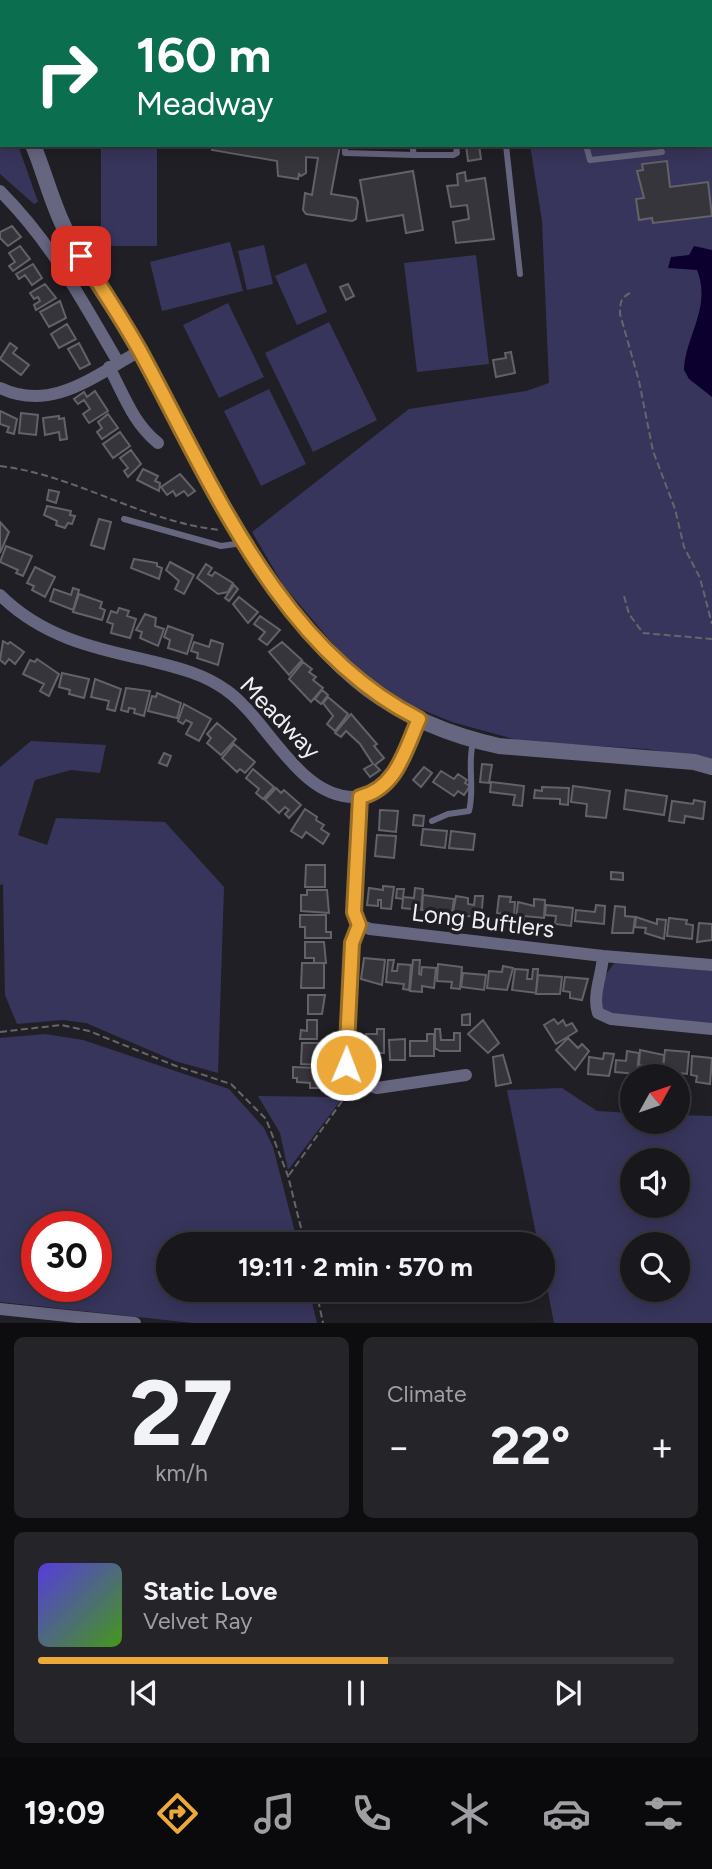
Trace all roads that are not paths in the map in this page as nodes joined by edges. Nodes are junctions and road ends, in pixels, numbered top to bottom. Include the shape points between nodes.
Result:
1 (34, 147) edge
2 (345, 147) edge
3 (412, 147) edge
4 (456, 147) edge
5 (506, 147) edge
6 (587, 147) edge
7 (662, 152) dead end
8 (414, 155) junction
9 (0, 191) edge
10 (520, 274) dead end
11 (140, 351) junction
12 (114, 365) junction
13 (0, 388) edge
14 (158, 443) dead end
15 (124, 519) dead end
16 (242, 535) junction
17 (0, 594) edge
18 (419, 719) junction
19 (473, 740) junction
20 (712, 767) edge
21 (360, 797) junction
22 (432, 821) dead end
23 (359, 925) junction
24 (603, 956) junction
25 (712, 965) edge
26 (712, 1029) edge
27 (466, 1075) dead end
28 (0, 1309) edge
29 (135, 1323) edge

1 - 11 street via 70,240
2 - 8 lane via 345,153
3 - 8 lane
4 - 8 lane via 453,155
5 - 10 lane
6 - 7 lane via 590,160
9 - 12 street via 51,248
11 - 12 street
11 - 16 street
12 - 13 street via 51,397 20,396
12 - 14 street via 129,408 145,433
15 - 16 lane via 221,546 236,546
16 - 18 street via 270,581 343,668 388,703
17 - 21 street, Meadway via 39,627 61,638 183,668 205,678 244,704 285,756 320,786
18 - 19 street
18 - 21 street via 391,779 381,789
19 - 20 street
19 - 22 lane via 469,759 474,792 469,811
21 - 23 street via 354,912
23 - 24 street, Long Buftlers
23 - 27 street via 352,943 345,1058 352,1077 368,1087
24 - 25 street, Long Buftlers
24 - 26 street via 594,1001 598,1013 611,1019
28 - 29 street

